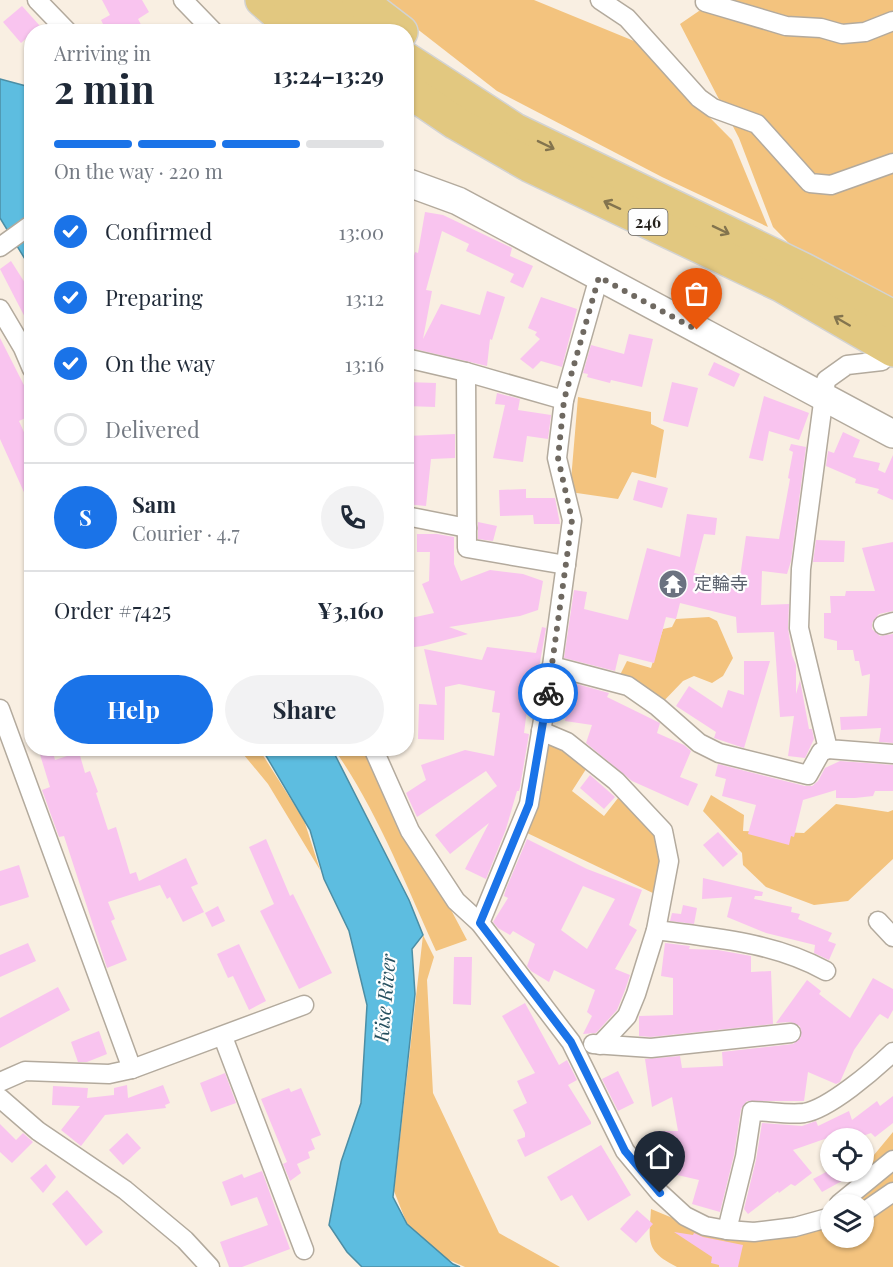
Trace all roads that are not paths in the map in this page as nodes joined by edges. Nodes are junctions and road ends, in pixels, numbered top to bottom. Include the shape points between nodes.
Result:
1 (37, 0) edge
2 (183, 0) edge
3 (262, 0) edge
4 (290, 0) edge
5 (330, 0) edge
6 (359, 0) edge
7 (600, 0) edge
8 (703, 1) edge
9 (893, 21) edge
10 (60, 24) edge
11 (206, 24) edge
12 (290, 24) edge
13 (319, 24) edge
14 (358, 24) edge
15 (390, 24) edge
16 (414, 42) edge
17 (414, 64) edge
18 (414, 94) edge
19 (414, 102) edge
20 (456, 123) junction
21 (514, 128) junction
22 (893, 163) edge
23 (414, 185) edge
24 (24, 230) edge
25 (1, 246) edge
26 (599, 277) junction
27 (0, 309) edge
28 (893, 317) edge
29 (24, 350) edge
30 (888, 355) edge
31 (414, 360) edge
32 (466, 372) junction
33 (823, 398) junction
34 (564, 400) junction
35 (893, 434) edge
36 (414, 518) edge
37 (467, 528) junction
38 (566, 565) junction
39 (552, 666) junction
40 (0, 709) edge
41 (541, 731) junction
42 (828, 749) junction
43 (893, 754) edge
44 (377, 756) edge
45 (878, 921) dead end
46 (480, 923) junction
47 (656, 930) junction
48 (893, 937) edge
49 (826, 971) dead end
50 (304, 1005) dead end
51 (791, 1033) dead end
52 (223, 1037) junction
53 (571, 1042) junction
54 (600, 1045) junction
55 (893, 1052) edge
56 (132, 1069) junction
57 (0, 1082) edge
58 (0, 1098) edge
59 (893, 1160) edge
60 (893, 1192) edge
61 (851, 1194) edge
62 (874, 1205) edge
63 (820, 1219) edge
64 (727, 1230) junction
65 (304, 1250) dead end
66 (210, 1267) edge

1 - 10 street
2 - 11 street
3 - 12 highway
4 - 13 highway
5 - 14 highway
6 - 15 highway
7 - 22 street via 627,18 699,98 713,108 757,124 810,183 831,185
8 - 9 street via 786,26 842,34 865,32
16 - 21 highway via 479,90
17 - 21 highway, 246
18 - 20 highway, 246
19 - 20 highway
30 -> 20 highway, 246 via 781,285 529,165
21 -> 28 highway, 246
23 - 26 street via 458,201
24 - 25 street
26 - 33 street
26 - 34 street
27 - 29 street
30 - 33 street via 847,365 826,380
31 - 32 street
32 - 34 street
32 - 37 street
33 - 35 street
33 - 42 street via 801,569 800,628
34 - 38 street via 558,458 572,520
36 - 37 street
37 - 38 street via 467,548
38 - 39 street
39 - 41 street
39 - 42 street via 628,686 699,744 719,753 808,775 820,752
40 - 56 street
41 - 46 street via 529,804
41 - 47 street via 567,742 616,781 663,831 669,861
42 - 43 street
44 - 46 street via 410,831 456,901
45 - 48 street
46 - 53 street
47 - 49 street via 748,942 799,957
47 - 54 street via 627,1016
50 - 52 street
51 - 54 street via 651,1048
52 - 56 street
52 - 65 street
53 - 54 street
53 - 64 street via 632,1160 685,1215 705,1226
55 - 64 street via 869,1075 818,1108 804,1113 752,1111
56 - 57 street via 109,1074 25,1071
58 - 66 street via 38,1131 125,1190 185,1240
59 - 61 street
60 - 62 street
63 - 64 street via 795,1227 754,1232

